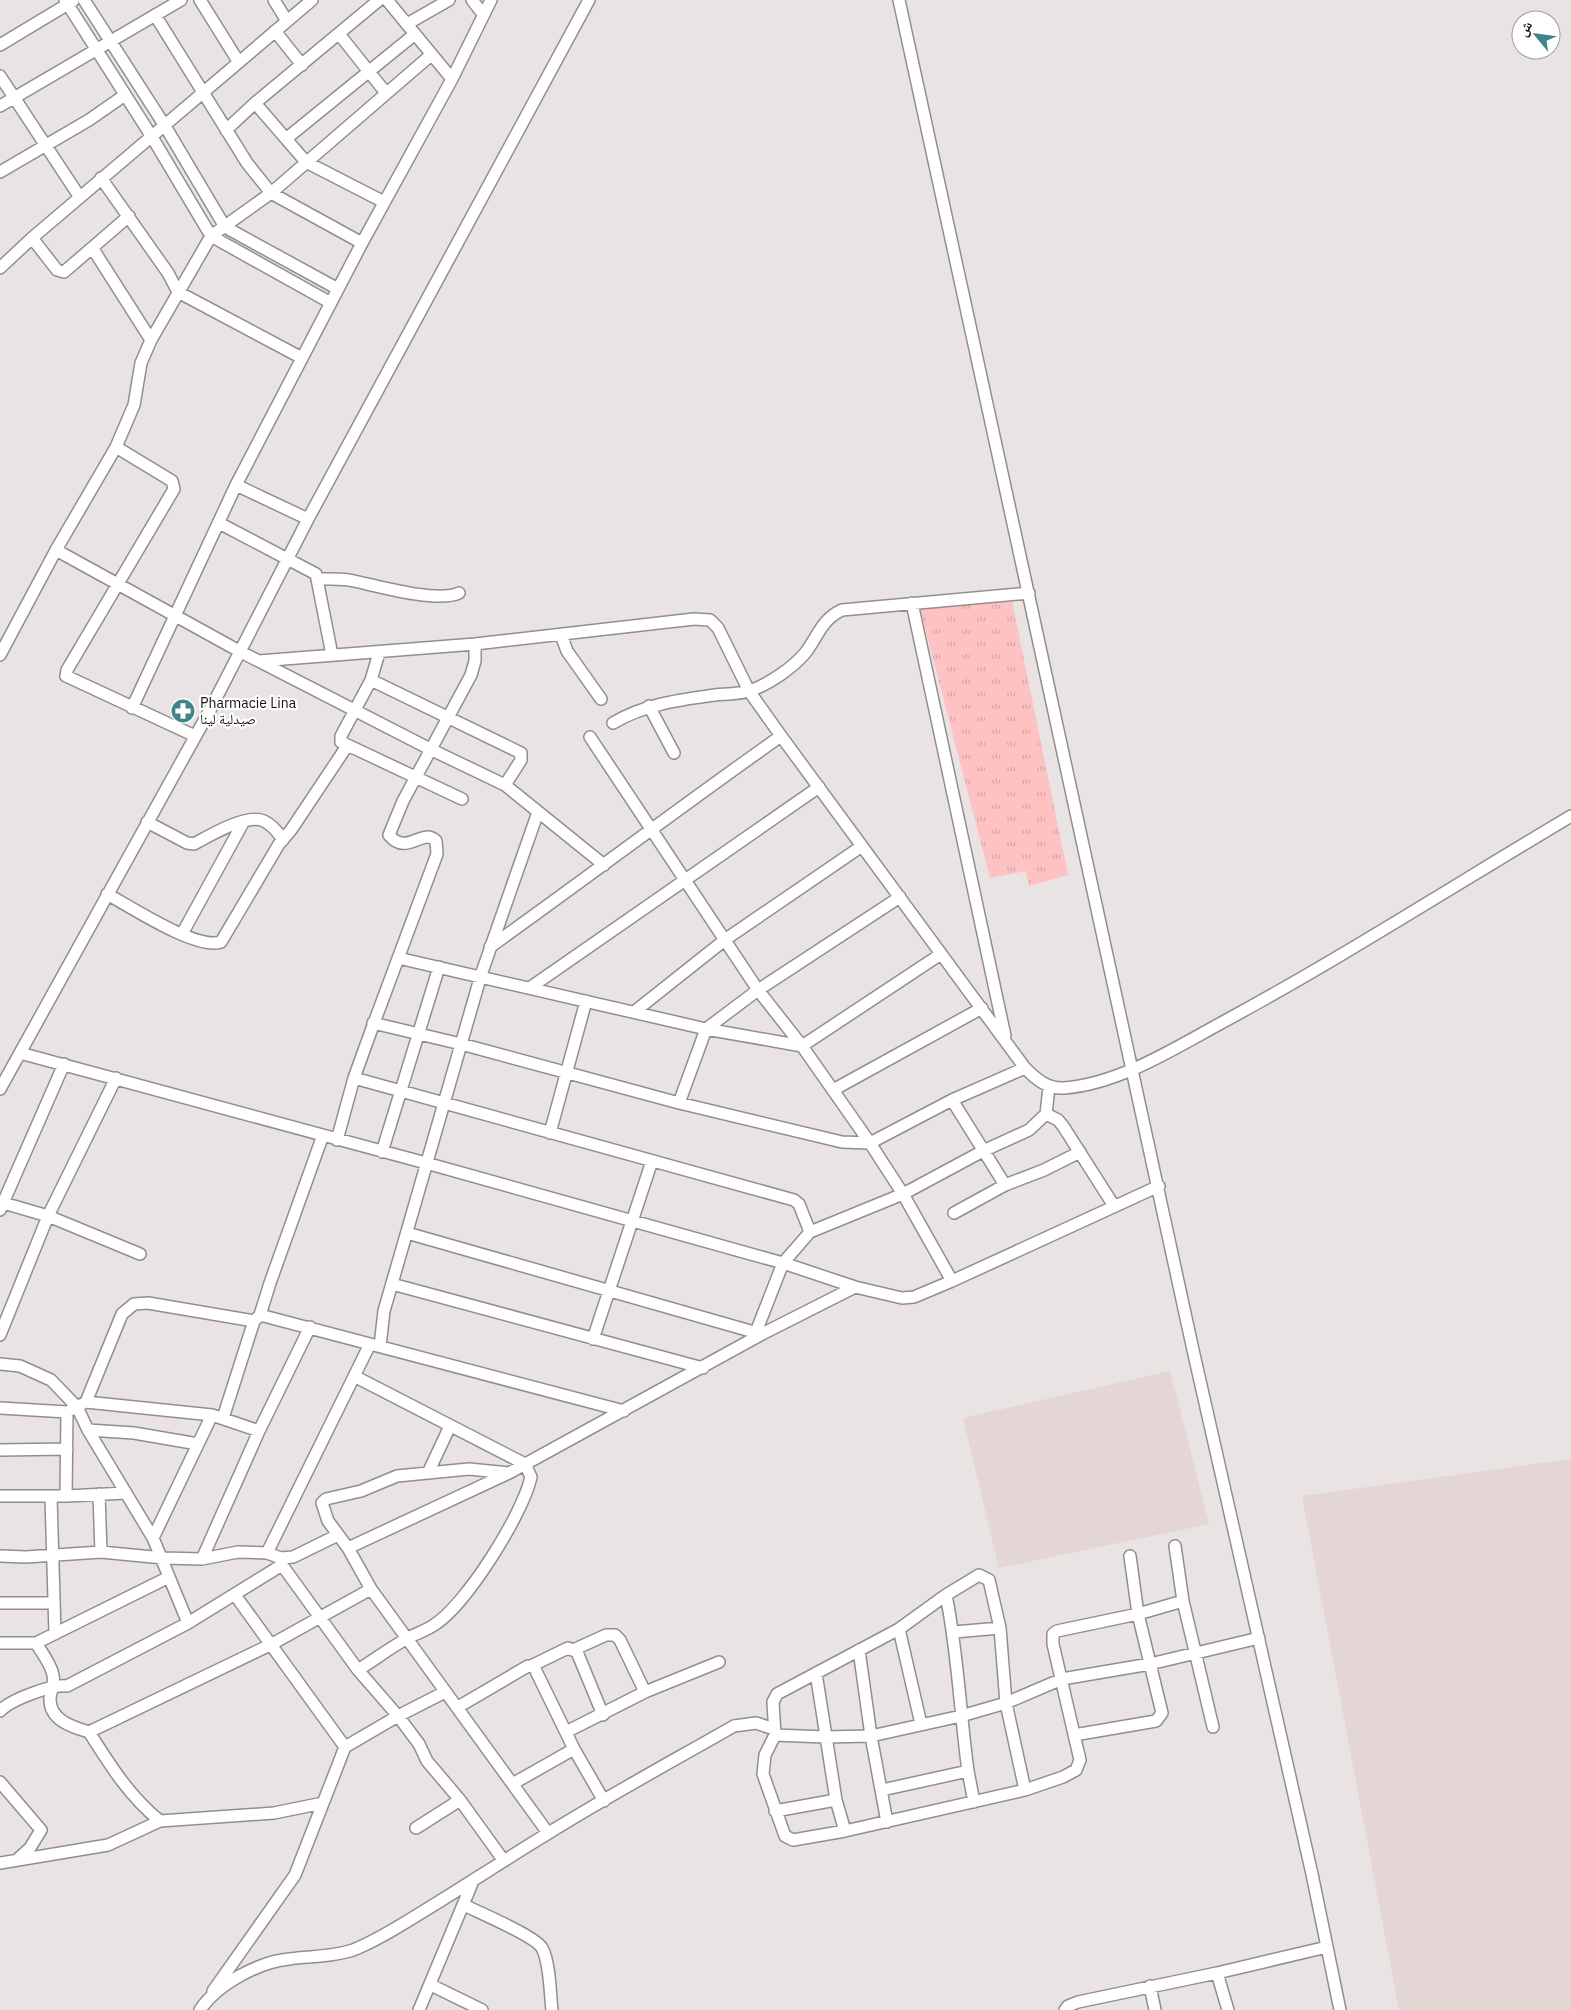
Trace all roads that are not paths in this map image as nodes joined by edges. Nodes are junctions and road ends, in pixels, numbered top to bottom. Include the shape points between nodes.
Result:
1 (84, 0) edge
2 (181, 0) edge
3 (200, 0) edge
4 (274, 0) edge
5 (312, 0) edge
6 (379, 0) edge
7 (387, 0) edge
8 (449, 0) edge
9 (472, 0) edge
10 (490, 0) edge
11 (589, 0) edge
12 (900, 0) edge
13 (69, 1) edge
14 (483, 14) junction
15 (155, 15) junction
16 (287, 21) junction
17 (407, 24) junction
18 (275, 31) junction
19 (340, 34) junction
20 (415, 34) junction
21 (110, 41) junction
22 (0, 45) edge
23 (97, 50) junction
24 (431, 54) junction
25 (238, 61) junction
26 (302, 65) junction
27 (368, 70) junction
28 (0, 76) edge
29 (452, 79) junction
30 (202, 91) junction
31 (386, 93) junction
32 (126, 96) junction
33 (14, 98) junction
34 (255, 103) junction
35 (0, 106) edge
36 (165, 126) junction
37 (226, 130) junction
38 (152, 137) junction
39 (287, 138) junction
40 (45, 144) junction
41 (306, 162) junction
42 (0, 172) edge
43 (101, 178) junction
44 (271, 193) junction
45 (79, 196) junction
46 (384, 202) junction
47 (129, 216) junction
48 (226, 227) junction
49 (212, 236) junction
50 (32, 238) junction
51 (362, 243) junction
52 (93, 249) junction
53 (0, 268) edge
54 (338, 289) junction
55 (178, 292) junction
56 (331, 303) junction
57 (151, 340) junction
58 (302, 358) junction
59 (116, 447) junction
60 (236, 485) junction
61 (308, 520) junction
62 (219, 523) junction
63 (56, 550) junction
64 (288, 560) junction
65 (319, 579) junction
66 (119, 584) junction
67 (459, 593) dead end
68 (1029, 593) junction
69 (912, 602) junction
70 (175, 616) junction
71 (561, 635) junction
72 (475, 644) junction
73 (241, 652) junction
74 (379, 653) junction
75 (0, 654) edge
76 (332, 656) junction
77 (259, 661) junction
78 (371, 680) junction
79 (749, 691) junction
80 (601, 699) dead end
81 (649, 706) junction
82 (132, 708) junction
83 (356, 710) junction
84 (448, 718) junction
85 (613, 723) dead end
86 (195, 736) junction
87 (781, 736) junction
88 (590, 737) dead end
89 (347, 746) junction
90 (432, 750) junction
91 (674, 753) dead end
92 (415, 778) junction
93 (505, 784) junction
94 (819, 787) junction
95 (462, 799) dead end
96 (538, 812) junction
97 (1571, 816) edge
98 (244, 821) junction
99 (147, 822) junction
100 (651, 828) junction
101 (284, 840) junction
102 (862, 846) junction
103 (604, 865) junction
104 (686, 879) junction
105 (107, 894) junction
106 (900, 897) junction
107 (182, 934) junction
108 (726, 939) junction
109 (490, 947) junction
110 (941, 954) junction
111 (398, 958) junction
112 (439, 967) junction
113 (482, 975) junction
114 (531, 987) junction
115 (758, 990) junction
116 (586, 1001) junction
117 (982, 1008) junction
118 (634, 1012) junction
119 (373, 1023) junction
120 (706, 1029) junction
121 (418, 1035) junction
122 (1006, 1041) junction
123 (461, 1044) junction
124 (802, 1046) junction
125 (20, 1053) junction
126 (64, 1064) junction
127 (1025, 1068) junction
128 (1134, 1070) junction
129 (566, 1072) junction
130 (116, 1078) junction
131 (354, 1078) junction
132 (1049, 1086) junction
133 (0, 1089) edge
134 (833, 1090) junction
135 (400, 1091) junction
136 (952, 1100) junction
137 (445, 1103) junction
138 (679, 1103) junction
139 (1046, 1114) junction
140 (550, 1133) junction
141 (323, 1135) junction
142 (338, 1140) junction
143 (870, 1143) junction
144 (983, 1151) junction
145 (382, 1152) junction
146 (1080, 1152) junction
147 (652, 1161) junction
148 (426, 1163) junction
149 (1005, 1185) junction
150 (1159, 1186) junction
151 (903, 1194) junction
152 (1, 1205) edge
153 (1114, 1206) junction
154 (954, 1213) dead end
155 (48, 1216) junction
156 (632, 1221) junction
157 (810, 1232) junction
158 (407, 1233) junction
159 (140, 1254) dead end
160 (783, 1263) junction
161 (952, 1281) junction
162 (392, 1284) junction
163 (855, 1287) junction
164 (609, 1289) junction
165 (257, 1318) junction
166 (310, 1327) junction
167 (759, 1333) junction
168 (0, 1335) edge
169 (593, 1339) junction
170 (375, 1345) junction
171 (0, 1364) edge
172 (703, 1368) junction
173 (354, 1376) junction
174 (77, 1407) junction
175 (0, 1408) edge
176 (624, 1411) junction
177 (217, 1417) junction
178 (450, 1426) junction
179 (88, 1430) junction
180 (259, 1430) junction
181 (198, 1444) junction
182 (67, 1449) junction
183 (0, 1450) edge
184 (525, 1464) junction
185 (428, 1473) junction
186 (509, 1474) junction
187 (126, 1492) junction
188 (99, 1494) junction
189 (0, 1496) edge
190 (66, 1496) junction
191 (51, 1497) junction
192 (338, 1535) junction
193 (153, 1538) junction
194 (1175, 1546) dead end
195 (348, 1548) junction
196 (101, 1552) junction
197 (267, 1554) junction
198 (54, 1555) junction
199 (0, 1556) edge
200 (1130, 1556) dead end
201 (162, 1558) junction
202 (202, 1559) junction
203 (281, 1561) junction
204 (170, 1577) junction
205 (371, 1589) junction
206 (235, 1595) junction
207 (946, 1595) junction
208 (1184, 1601) junction
209 (0, 1603) edge
210 (54, 1603) junction
211 (1138, 1614) junction
212 (319, 1617) junction
213 (188, 1623) junction
214 (1000, 1628) junction
215 (899, 1629) junction
216 (954, 1632) junction
217 (55, 1634) junction
218 (407, 1638) junction
219 (1260, 1638) junction
220 (0, 1643) edge
221 (36, 1643) junction
222 (272, 1644) junction
223 (573, 1650) junction
224 (860, 1650) junction
225 (1197, 1653) junction
226 (719, 1662) dead end
227 (1150, 1664) junction
228 (531, 1666) junction
229 (358, 1670) junction
230 (816, 1673) junction
231 (1062, 1678) junction
232 (54, 1685) junction
233 (445, 1692) junction
234 (645, 1692) junction
235 (1006, 1703) junction
236 (458, 1707) junction
237 (1, 1709) edge
238 (603, 1715) junction
239 (398, 1716) junction
240 (961, 1716) junction
241 (921, 1724) junction
242 (1213, 1726) dead end
243 (89, 1732) junction
244 (566, 1732) junction
245 (774, 1732) junction
246 (1074, 1735) junction
247 (871, 1736) junction
248 (825, 1737) junction
249 (345, 1747) junction
250 (574, 1749) junction
251 (968, 1772) junction
252 (0, 1782) edge
253 (514, 1784) junction
254 (882, 1790) junction
255 (1025, 1790) junction
256 (460, 1800) junction
257 (604, 1800) junction
258 (836, 1800) junction
259 (974, 1802) junction
260 (323, 1803) junction
261 (775, 1811) junction
262 (160, 1821) junction
263 (887, 1822) junction
264 (416, 1828) dead end
265 (845, 1831) junction
266 (548, 1833) junction
267 (18, 1859) junction
268 (504, 1862) junction
269 (0, 1863) edge
270 (473, 1881) junction
271 (464, 1905) junction
272 (1327, 1946) junction
273 (1217, 1973) junction
274 (431, 1984) junction
275 (1150, 1986) junction
276 (202, 2007) edge
277 (419, 2010) edge
278 (482, 2010) edge
279 (552, 2010) edge
280 (1065, 2010) edge
281 (1154, 2010) edge
282 (1228, 2010) edge
283 (1340, 2010) edge

1 - 21 street
2 - 15 street
3 - 25 street
4 - 16 street
5 - 16 street
6 - 19 street
7 - 17 street
8 - 17 street
9 - 14 street
10 - 14 street
11 - 61 street
12 - 68 street
13 - 22 street
13 - 23 street
14 - 29 street
15 - 21 street
15 - 30 street
16 - 18 street
17 - 20 street
18 - 25 street
18 - 26 street
19 - 26 street
19 - 27 street
20 - 24 street
20 - 27 street
21 - 23 street
21 - 36 street
23 - 32 street
23 - 33 street
24 - 29 street
24 - 31 street
25 - 30 street
26 - 34 street
27 - 31 street
27 - 39 street
28 - 33 street
29 - 46 street
30 - 36 street
30 - 37 street
31 - 41 street
32 - 38 street
32 - 40 street
33 - 35 street
33 - 40 street
34 - 37 street
34 - 39 street
36 - 38 street
36 - 48 street
37 - 44 street
38 - 43 street
38 - 49 street
39 - 41 street
40 - 42 street
40 - 45 street
41 - 44 street
41 - 46 street
43 - 45 street
43 - 47 street
44 - 48 street
44 - 51 street
45 - 50 street
46 - 51 street
47 - 52 street
47 - 55 street
48 - 49 street
48 - 54 street
49 - 55 street
49 - 56 street
50 - 52 street via 60,272 68,270
50 - 53 street
51 - 54 street
52 - 57 street
54 - 56 street
55 - 57 street
55 - 58 street
56 - 58 street
57 - 59 street via 140,363 134,405
58 - 60 street
59 - 63 street
59 - 66 street via 174,484
60 - 61 street
60 - 62 street
61 - 64 street
62 - 64 street
62 - 70 street
63 - 66 street
63 - 75 street
64 - 65 street via 310,569
64 - 73 street
65 - 67 street via 353,580 425,595 453,596
65 - 76 street
66 - 70 street
66 - 82 street via 66,673 69,678
68 - 69 street
68 - 128 street
69 - 79 street via 836,612 821,625 796,663
69 - 122 street
70 - 73 street
70 - 82 street
71 - 72 street
71 - 79 street via 694,619 710,620 718,628
71 - 80 street via 567,651
72 - 74 street
72 - 84 street via 474,669
73 - 77 street
73 - 86 street
74 - 76 street
74 - 78 street
76 - 77 street
77 - 83 street
78 - 83 street
78 - 84 street
79 - 81 street
79 - 87 street
81 - 85 street
81 - 91 street
82 - 86 street
83 - 89 street via 341,736 341,742
83 - 90 street
84 - 90 street
84 - 93 street via 521,753 521,760
86 - 99 street
87 - 94 street
87 - 100 street
88 - 100 street
89 - 92 street
89 - 101 street
90 - 92 street
90 - 93 street
92 - 95 street
92 - 111 street via 389,835 404,844 428,836 436,841 437,847 434,864
93 - 96 street
94 - 102 street
94 - 104 street
96 - 103 street
96 - 109 street
97 - 128 street via 1275,993
98 - 99 street via 194,844
98 - 101 street via 264,821
98 - 107 street
99 - 105 street
100 - 103 street
100 - 104 street
101 - 107 street via 273,853 221,942 209,944
102 - 106 street
102 - 108 street
103 - 109 street
104 - 108 street
104 - 114 street
105 - 107 street
105 - 125 street
106 - 110 street
106 - 115 street
108 - 115 street
108 - 118 street
109 - 113 street
110 - 117 street
110 - 124 street
111 - 112 street
111 - 119 street
112 - 113 street
112 - 121 street
113 - 114 street
113 - 123 street
114 - 116 street
115 - 120 street
115 - 124 street
116 - 118 street
116 - 129 street
117 - 122 street
117 - 134 street
118 - 120 street
119 - 121 street
119 - 131 street
120 - 124 street
120 - 138 street
121 - 123 street
121 - 135 street
122 - 127 street
123 - 129 street
123 - 137 street
124 - 134 street
125 - 126 street
125 - 133 street
126 - 130 street
126 - 152 street
127 - 132 street
127 - 136 street
128 - 132 street via 1078,1085
128 - 150 street
129 - 138 street
129 - 140 street
130 - 141 street
130 - 155 street
131 - 135 street
131 - 142 street
132 - 139 street
134 - 143 street
135 - 137 street
135 - 145 street
136 - 143 street
136 - 144 street
137 - 140 street
137 - 148 street
138 - 143 street via 822,1138
139 - 144 street via 1029,1130
139 - 146 street via 1058,1120
140 - 147 street
141 - 142 street
141 - 165 street
142 - 145 street
143 - 151 street
144 - 149 street
144 - 151 street
145 - 148 street
146 - 149 street
146 - 153 street
147 - 156 street
147 - 157 street via 794,1200 799,1204
148 - 156 street
148 - 158 street
149 - 154 street
150 - 153 street
150 - 219 street via 1193,1350
151 - 157 street
151 - 161 street
152 - 155 street
153 - 161 street
155 - 159 street
155 - 168 street
156 - 160 street
156 - 164 street
157 - 160 street
158 - 162 street
158 - 164 street
160 - 163 street
160 - 167 street
161 - 163 street via 914,1297 902,1298
162 - 169 street
162 - 170 street
163 - 167 street
164 - 167 street
164 - 169 street
165 - 166 street
165 - 174 street via 148,1303 134,1304 122,1314
165 - 177 street
166 - 170 street
166 - 180 street
167 - 172 street
169 - 172 street
170 - 173 street
170 - 176 street
171 - 174 street via 20,1366 51,1380
172 - 176 street
173 - 178 street
173 - 197 street
174 - 175 street
174 - 177 street
174 - 179 street
174 - 182 street
176 - 184 street
177 - 180 street
177 - 181 street
178 - 184 street
178 - 185 street
179 - 181 street via 134,1432
179 - 187 street
180 - 202 street
181 - 193 street
182 - 183 street
182 - 190 street
184 - 186 street
184 - 218 street via 531,1477 521,1505 476,1579 435,1625
185 - 186 street via 469,1469
185 - 192 street via 398,1476 361,1491 326,1499 322,1503 323,1509
186 - 195 street
187 - 188 street
187 - 193 street
188 - 190 street
188 - 196 street
189 - 191 street
190 - 191 street
191 - 198 street
192 - 195 street
192 - 203 street
193 - 201 street
194 - 208 street
195 - 205 street
196 - 198 street
196 - 201 street
197 - 202 street via 238,1552
197 - 203 street
198 - 199 street
198 - 210 street
200 - 211 street
201 - 202 street
201 - 204 street
203 - 206 street
203 - 212 street
204 - 213 street
204 - 217 street
205 - 212 street
205 - 218 street
206 - 213 street
206 - 222 street
207 - 214 street via 979,1575 984,1576 989,1580
207 - 215 street
207 - 216 street
208 - 211 street
208 - 225 street
209 - 210 street
210 - 217 street
211 - 227 street
211 - 231 street via 1056,1631 1052,1637
212 - 222 street
212 - 229 street
213 - 232 street via 67,1686
214 - 216 street
214 - 235 street
215 - 224 street
215 - 241 street
216 - 240 street
217 - 221 street
218 - 229 street
218 - 233 street
219 - 225 street
219 - 272 street
220 - 221 street
221 - 232 street via 53,1673
222 - 243 street
222 - 249 street
223 - 228 street via 568,1648
223 - 234 street via 606,1635 615,1635
223 - 238 street via 580,1655
224 - 230 street
224 - 247 street
225 - 227 street
225 - 242 street
226 - 234 street
227 - 231 street
227 - 246 street via 1162,1713 1160,1718
228 - 236 street
228 - 244 street via 537,1670
229 - 239 street
230 - 245 street via 777,1694 773,1702
230 - 248 street
231 - 235 street
231 - 246 street
232 - 237 street
232 - 243 street via 50,1698 54,1713 70,1727
233 - 236 street
233 - 239 street
234 - 238 street
235 - 240 street
235 - 255 street
236 - 253 street
238 - 244 street
239 - 249 street
239 - 256 street via 427,1761
240 - 241 street
240 - 251 street
241 - 247 street
243 - 262 street via 131,1796
244 - 250 street
245 - 248 street
245 - 257 street via 756,1723 734,1726
245 - 261 street via 763,1764
246 - 255 street via 1080,1760 1076,1770
247 - 248 street
247 - 254 street
248 - 258 street
249 - 260 street
250 - 253 street
250 - 257 street
251 - 254 street
251 - 259 street
252 - 267 street via 41,1830 30,1848
253 - 266 street
254 - 263 street
255 - 259 street
256 - 264 street
256 - 268 street
257 - 266 street
258 - 261 street
258 - 265 street
259 - 263 street
260 - 262 street via 274,1813
260 - 276 street via 294,1875
261 - 265 street via 789,1840
262 - 267 street via 108,1845
263 - 265 street
266 - 268 street
267 - 269 street
268 - 270 street
270 - 271 street
270 - 276 street via 374,1941 331,1955 269,1964 239,1977
271 - 274 street
271 - 279 street via 530,1938 542,1948
272 - 273 street
272 - 283 street
273 - 275 street
273 - 282 street
274 - 277 street
274 - 278 street
275 - 280 street via 1078,2002
275 - 281 street

